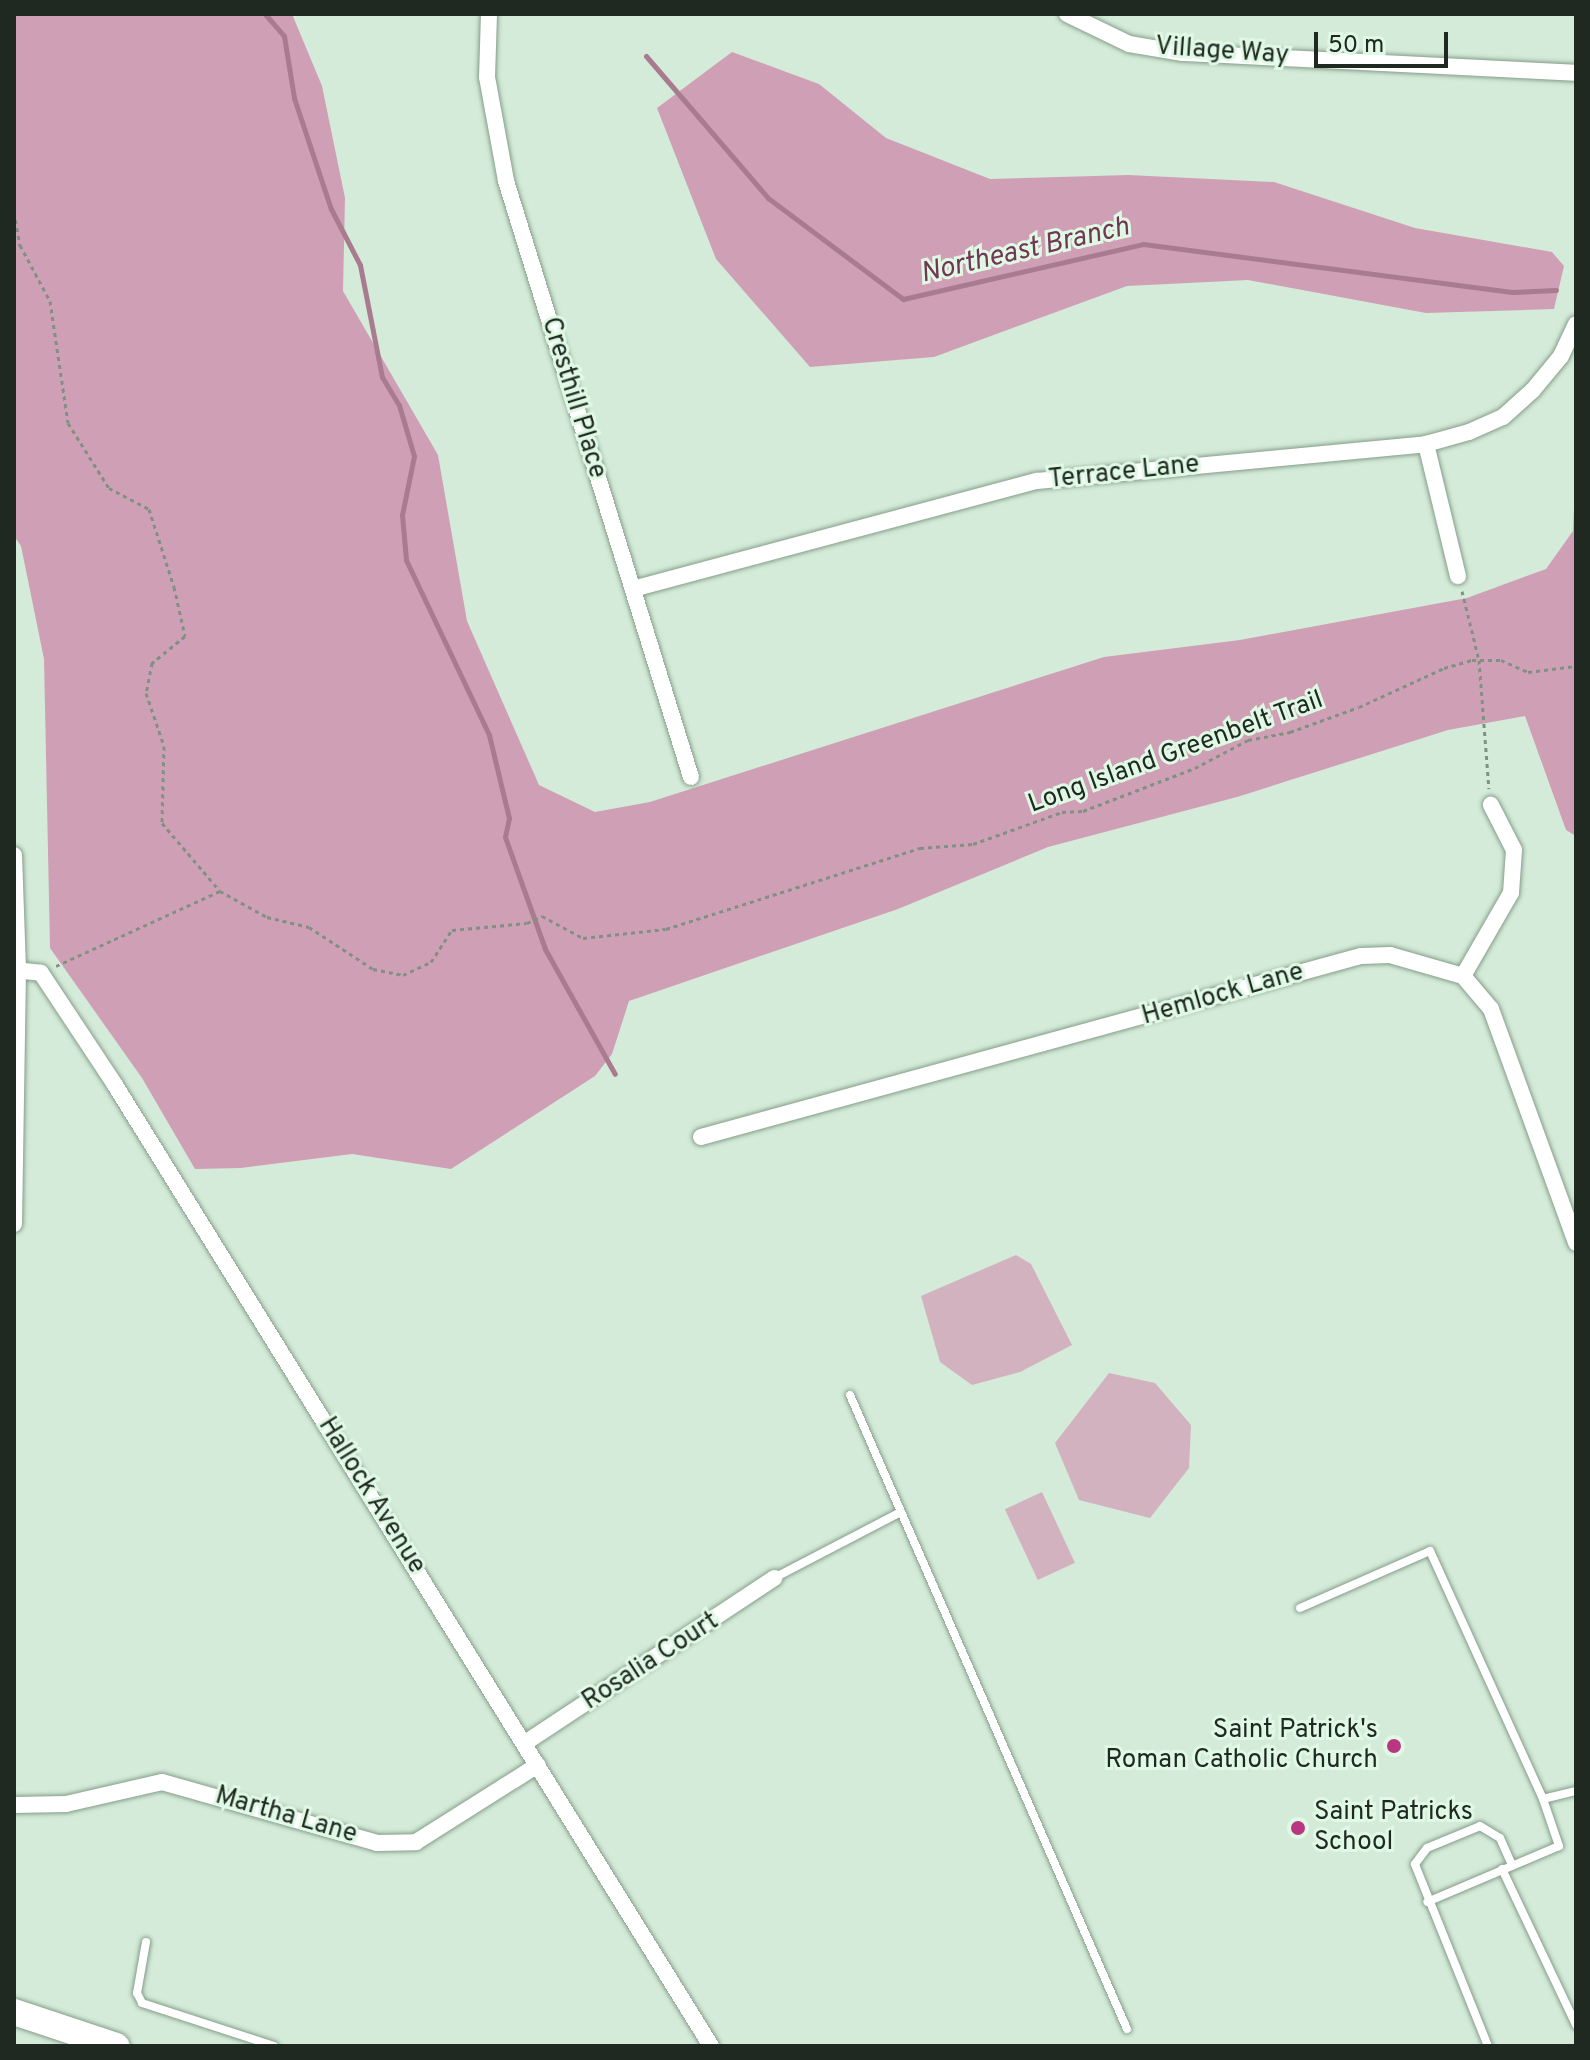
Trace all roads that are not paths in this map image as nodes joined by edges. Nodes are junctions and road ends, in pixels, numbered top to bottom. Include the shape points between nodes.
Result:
1 (489, 14) edge
2 (1067, 14) edge
3 (1576, 73) edge
4 (1576, 324) edge
5 (1426, 444) junction
6 (1458, 576) road end
7 (633, 589) junction
8 (691, 777) dead end
9 (1491, 805) road end
10 (14, 855) edge
11 (16, 970) edge
12 (1463, 976) junction
13 (701, 1137) dead end
14 (14, 1224) edge
15 (1576, 1243) edge
16 (850, 1395) dead end
17 (901, 1512) junction
18 (774, 1578) joint
19 (1300, 1608) dead end
20 (525, 1743) junction
21 (538, 1765) junction
22 (1576, 1791) edge
23 (1543, 1799) junction
24 (14, 1805) edge
25 (1512, 1865) junction
26 (1502, 1869) junction
27 (1427, 1902) junction
28 (146, 1942) dead end
29 (14, 2012) edge
30 (1576, 2025) edge
31 (1127, 2029) dead end
32 (116, 2046) edge
33 (274, 2046) edge
34 (711, 2046) edge
35 (1488, 2046) edge

1 - 7 street, Cresthill Place via 487,77 506,181
2 - 3 street, Village Way via 1129,44 1183,53
4 - 5 street, Terrace Lane via 1561,356 1503,417
5 - 6 street
5 - 7 street, Terrace Lane via 1037,481
7 - 8 street, Cresthill Place
9 - 12 street via 1514,850 1511,893
10 - 11 street
11 - 14 street
11 - 20 street, Hallock Avenue via 41,973
12 - 13 street, Hemlock Lane via 1424,962 1361,956
12 - 15 street, Hemlock Lane via 1491,1009 1510,1048
16 - 17 lane
17 - 18 lane
17 - 31 lane
18 - 20 street, Rosalia Court
19 - 23 lane via 1430,1551
20 - 21 street, Hallock Avenue
21 - 24 street, Martha Lane via 416,1842 377,1843 162,1782 66,1804
21 - 34 street, Hallock Avenue
22 - 23 lane
23 - 25 lane via 1559,1846
25 - 26 lane
25 - 27 lane via 1494,1832 1472,1827 1420,1853 1415,1864
26 - 27 lane
26 - 30 lane
27 - 35 lane
28 - 33 lane via 137,1993 142,2003
29 - 32 main road

